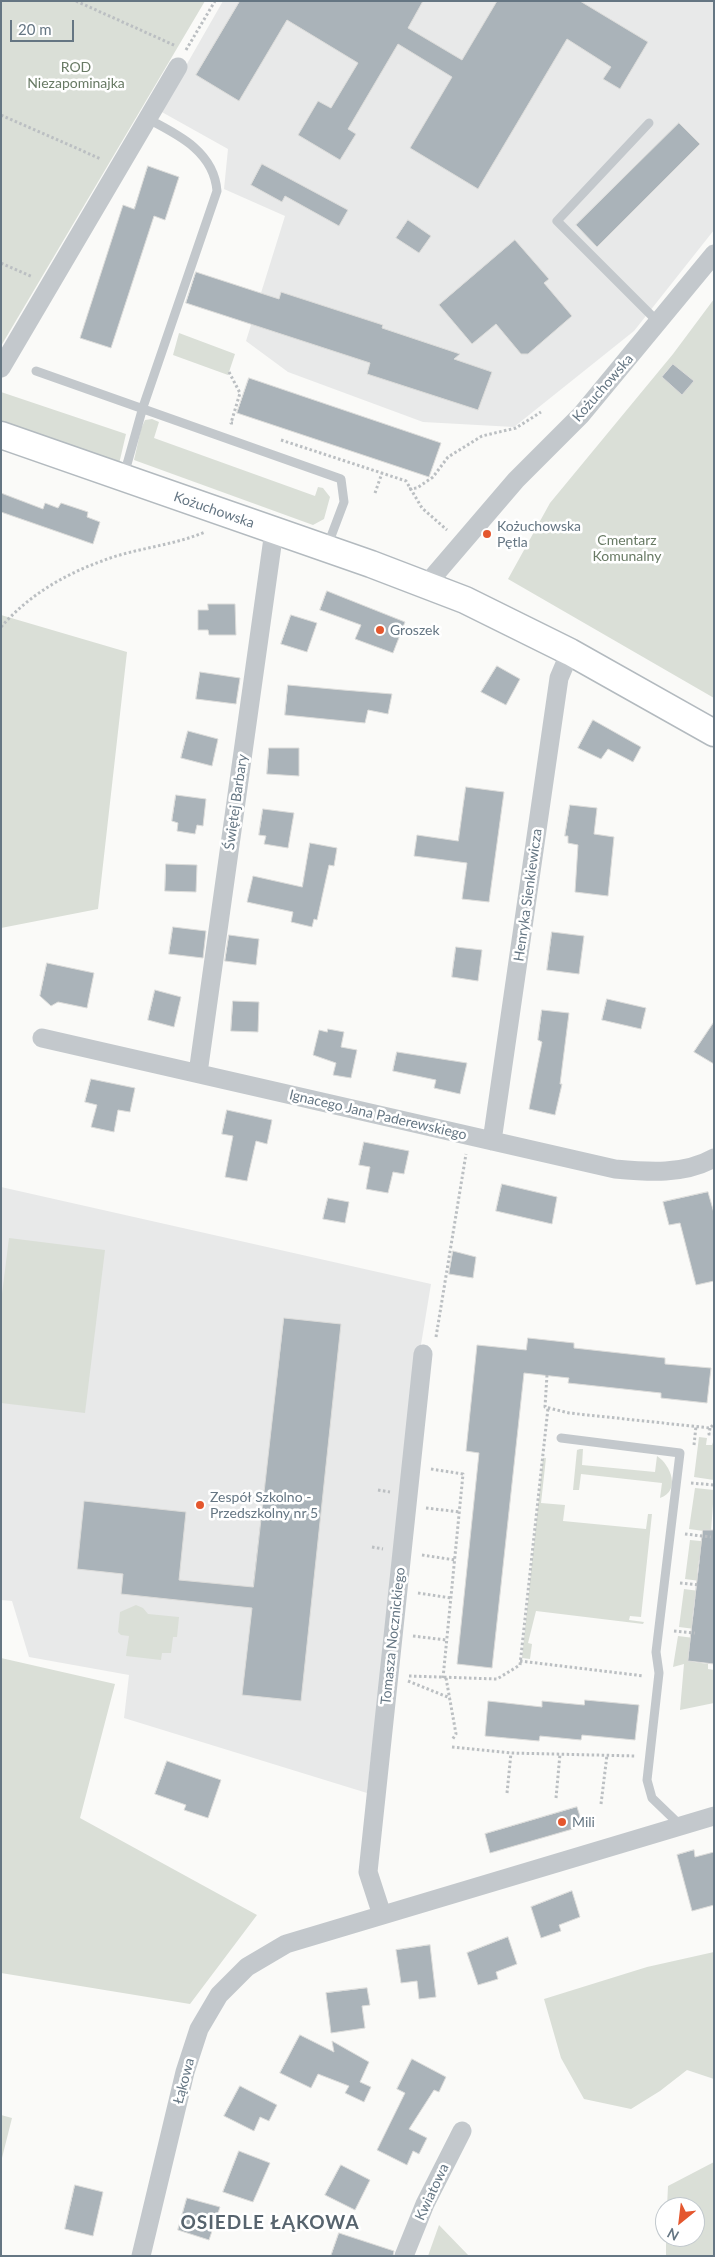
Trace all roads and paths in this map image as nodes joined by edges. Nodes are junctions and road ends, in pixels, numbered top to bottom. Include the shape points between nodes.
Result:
1 (76, 1) edge
2 (215, 1) edge
3 (182, 59) junction
4 (1, 115) edge
5 (148, 119) junction
6 (649, 123) dead end
7 (120, 167) junction
8 (714, 254) edge
9 (1, 263) edge
10 (50, 285) junction
11 (658, 322) junction
12 (1, 368) edge
13 (36, 371) dead end
14 (229, 372) dead end
15 (143, 407) junction
16 (541, 412) dead end
17 (240, 426) dead end
18 (1, 435) edge
19 (278, 439) dead end
20 (382, 473) junction
21 (123, 478) junction
22 (409, 489) junction
23 (375, 493) dead end
24 (235, 517) junction
25 (274, 531) junction
26 (462, 544) junction
27 (326, 548) junction
28 (426, 585) junction
29 (1, 627) edge
30 (570, 652) junction
31 (714, 733) edge
32 (42, 1038) dead end
33 (198, 1073) junction
34 (492, 1141) junction
35 (467, 1148) dead end
36 (714, 1158) edge
37 (436, 1337) dead end
38 (423, 1354) dead end
39 (548, 1375) dead end
40 (548, 1408) junction
41 (714, 1424) edge
42 (710, 1428) junction
43 (714, 1434) edge
44 (561, 1438) dead end
45 (431, 1469) dead end
46 (690, 1483) dead end
47 (714, 1485) edge
48 (426, 1508) dead end
49 (460, 1512) junction
50 (685, 1534) dead end
51 (711, 1537) dead end
52 (421, 1555) dead end
53 (455, 1560) junction
54 (680, 1583) dead end
55 (700, 1585) dead end
56 (417, 1593) dead end
57 (451, 1598) junction
58 (674, 1631) dead end
59 (695, 1633) dead end
60 (413, 1636) dead end
61 (446, 1640) junction
62 (520, 1661) junction
63 (408, 1676) dead end
64 (444, 1678) junction
65 (659, 1678) junction
66 (408, 1681) dead end
67 (450, 1698) junction
68 (452, 1740) dead end
69 (452, 1747) dead end
70 (511, 1753) junction
71 (560, 1754) junction
72 (607, 1755) junction
73 (650, 1758) junction
74 (507, 1793) dead end
75 (556, 1798) dead end
76 (601, 1804) dead end
77 (714, 1816) edge
78 (680, 1825) junction
79 (382, 1915) junction
80 (462, 2130) dead end
81 (141, 2256) edge
82 (404, 2256) edge

1 - 3 path
2 - 3 path
3 - 5 street
4 - 7 path
5 - 7 street
5 - 15 lane via 176,134 205,157 212,168 217,191
6 - 11 lane via 557,221
7 - 10 street
8 - 11 street, Kożuchowska
9 - 10 path
10 - 12 street
11 - 26 street, Kożuchowska via 581,415 516,480
13 - 15 lane
14 - 17 path via 240,393 231,423
15 - 21 lane
15 - 27 lane via 341,479 344,502
16 - 22 path via 516,428 482,436 448,458 433,477 417,488
18 - 21 main road, Kożuchowska
19 - 20 path
20 - 22 path via 406,481
20 - 23 path
21 - 24 main road, Kożuchowska
22 - 26 path via 422,508
24 - 25 main road, Kożuchowska
24 - 29 path via 203,533 103,560 50,584 14,612
25 - 27 main road, Kożuchowska
25 - 33 street, Świętej Barbary
26 - 28 street, Kożuchowska
27 - 28 main road, Kożuchowska
28 - 30 main road, Kożuchowska via 511,621
30 - 31 main road, Kożuchowska
30 - 34 street, Henryka Sienkiewicza via 558,683
32 - 33 street, Ignacego Jana Paderewskiego
33 - 34 street, Ignacego Jana Paderewskiego
34 - 36 street, Ignacego Jana Paderewskiego via 615,1169 660,1173
35 - 37 path
38 - 79 street, Tomasza Nocznickiego via 370,1837 368,1872
39 - 40 path via 545,1407
40 - 42 path
40 - 62 path
41 - 42 path
42 - 43 path via 709,1434
44 - 65 lane via 680,1453 656,1652
45 - 49 path via 463,1474
46 - 47 path
48 - 49 path
49 - 53 path
50 - 51 path
52 - 53 path
53 - 57 path
54 - 55 path
56 - 57 path
57 - 61 path
58 - 59 path
60 - 61 path
61 - 64 path
62 - 64 path via 520,1665 497,1679
62 - 65 path
63 - 64 path
64 - 67 path
65 - 73 lane
66 - 67 path
67 - 68 path via 456,1734
69 - 70 path
70 - 71 path
70 - 74 path
71 - 72 path
71 - 75 path
72 - 73 path
72 - 76 path
73 - 78 lane via 648,1780 652,1798
77 - 78 street
78 - 79 street
79 - 81 street, Łąkowa via 286,1944 246,1968 219,1995 199,2029 185,2072
80 - 82 street, Kwiatowa via 425,2204

